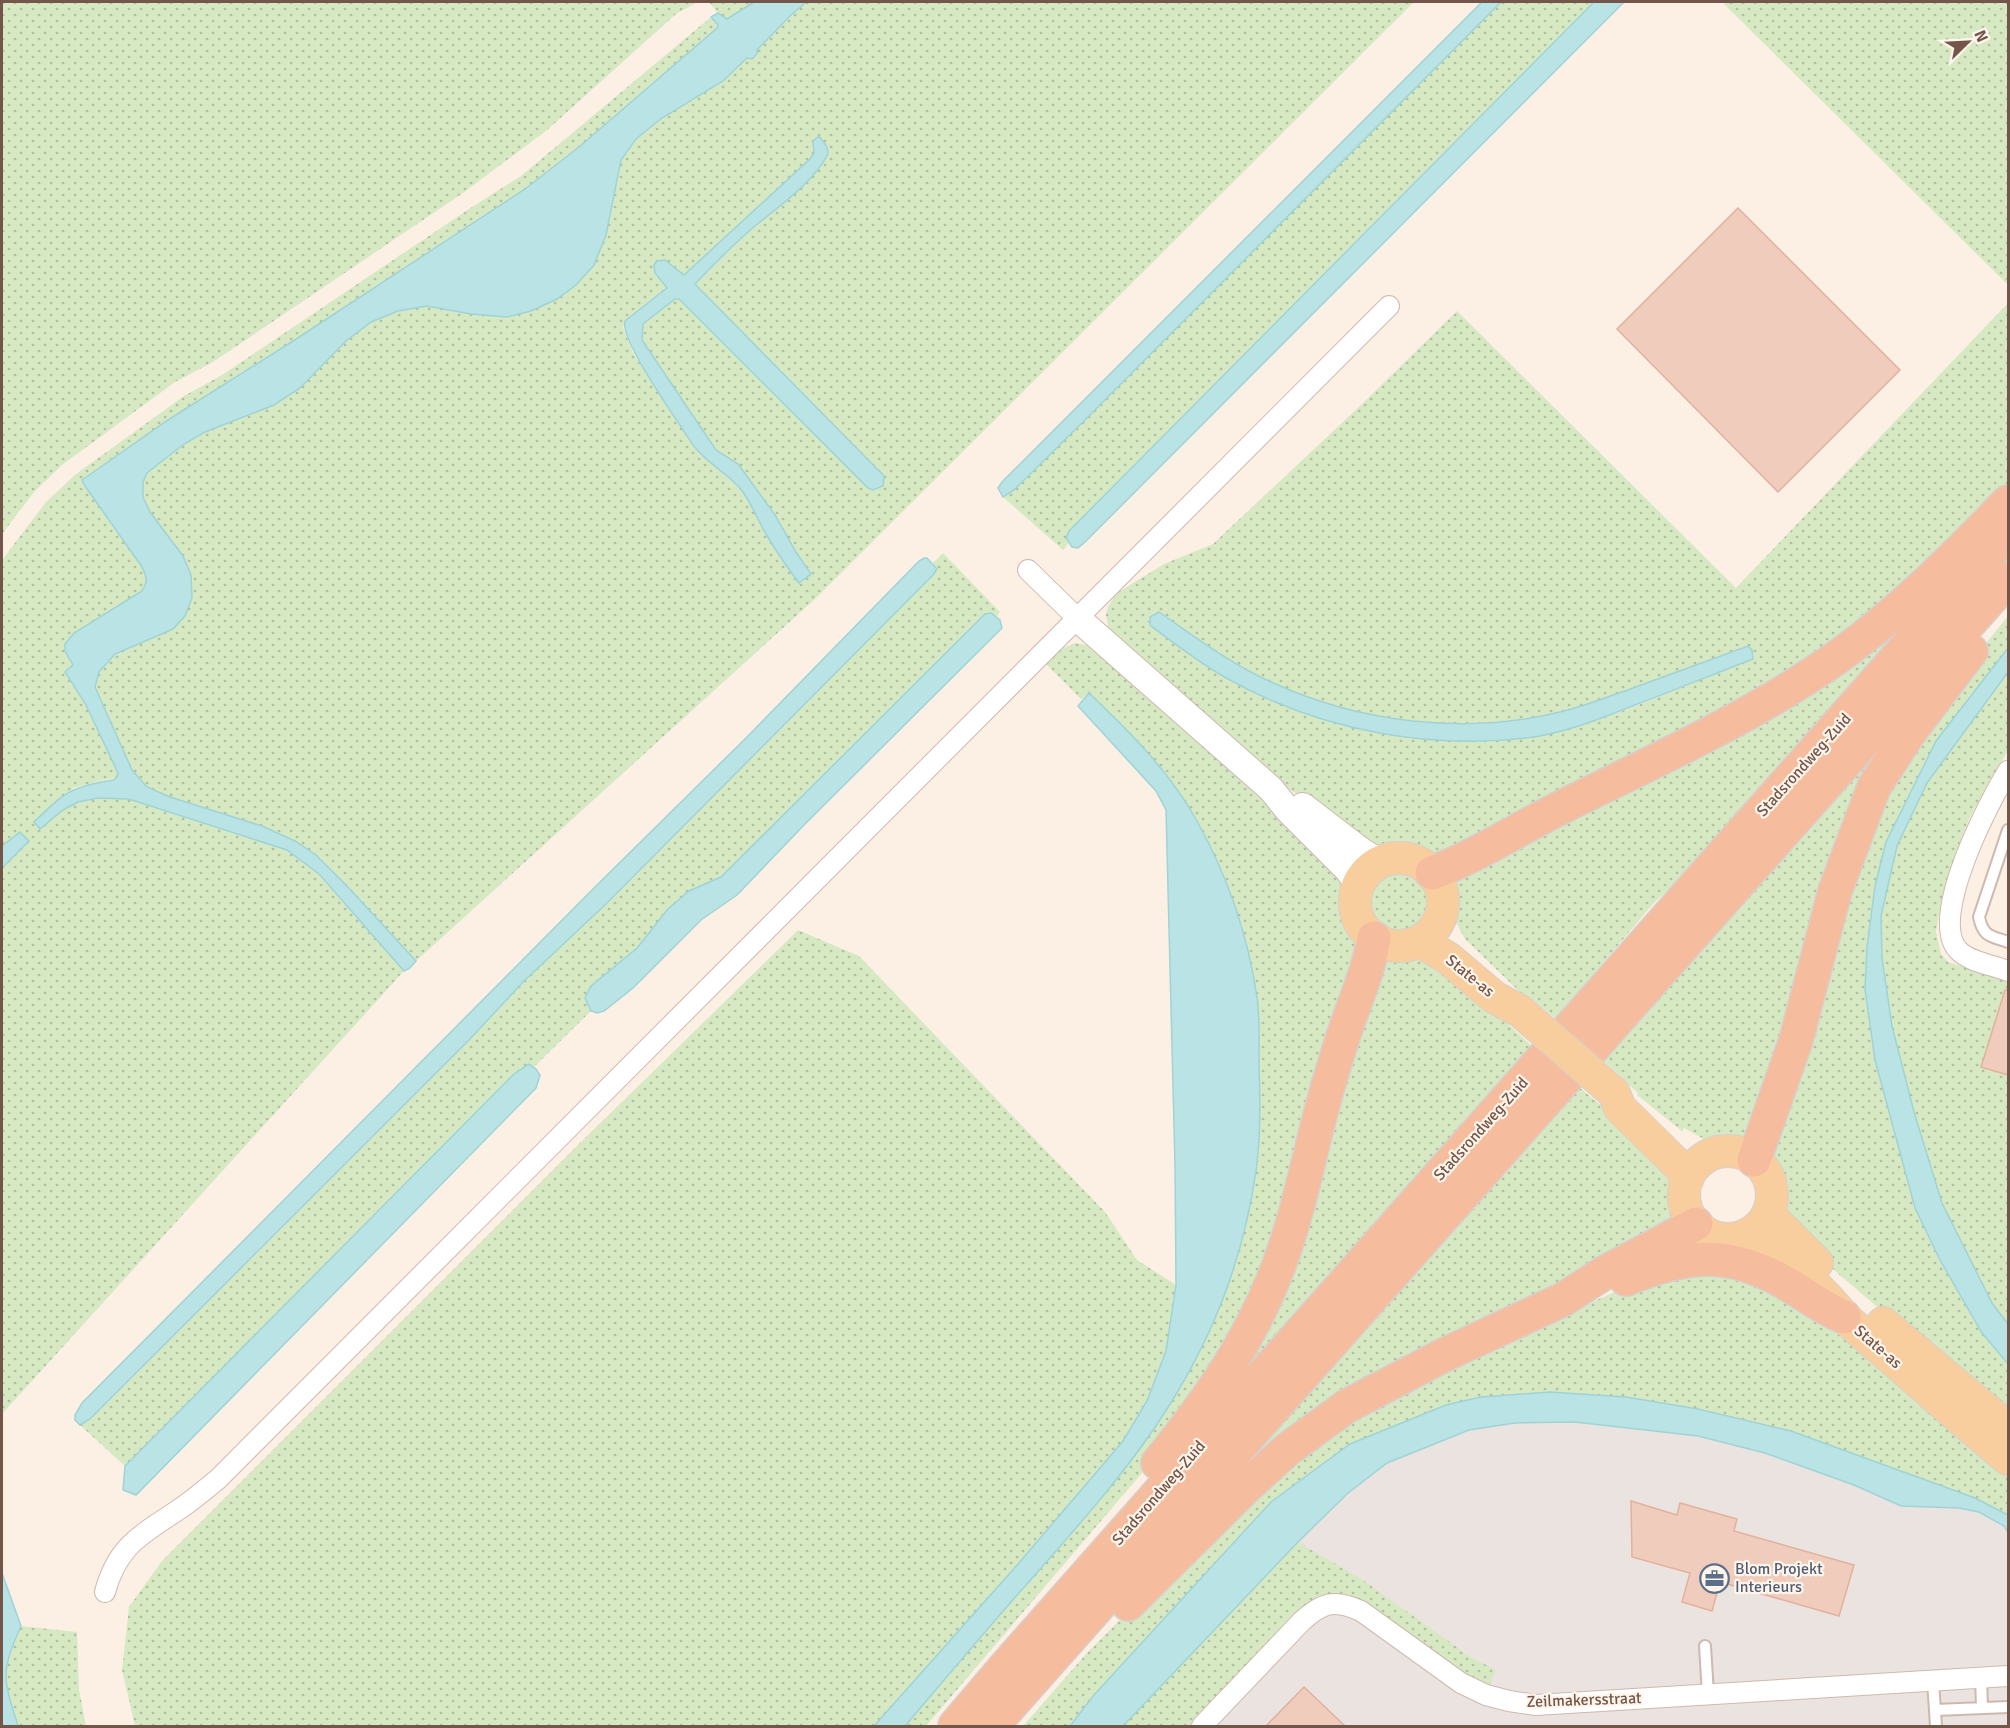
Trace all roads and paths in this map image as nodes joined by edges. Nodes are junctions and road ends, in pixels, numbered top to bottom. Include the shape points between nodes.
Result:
1 (1389, 306) dead end
2 (2008, 502) edge
3 (2008, 532) edge
4 (1028, 570) dead end
5 (2008, 579) edge
6 (2008, 606) edge
7 (1077, 618) junction
8 (2008, 771) edge
9 (1271, 789) junction
10 (2008, 830) edge
11 (1380, 862) junction
12 (1432, 873) junction
13 (1359, 885) junction
14 (1430, 930) junction
15 (1374, 939) junction
16 (2008, 942) edge
17 (2008, 971) edge
18 (1754, 1160) junction
19 (1697, 1167) junction
20 (1759, 1222) junction
21 (1696, 1224) junction
22 (1564, 1299) junction
23 (1844, 1317) junction
24 (2008, 1428) edge
25 (2008, 1459) edge
26 (105, 1592) dead end
27 (1705, 1646) dead end
28 (1006, 1666) junction
29 (2008, 1676) edge
30 (1981, 1677) junction
31 (1933, 1681) junction
32 (1708, 1694) junction
33 (2008, 1707) edge
34 (1982, 1708) junction
35 (1935, 1710) junction
36 (997, 1720) edge
37 (955, 1726) edge
38 (1202, 1726) edge
39 (1936, 1726) edge

1 - 7 street
2 - 12 highway via 1925,585 1827,665 1750,712
3 - 28 highway, Stadsrondweg-Zuid
4 - 7 street
5 - 36 highway, Stadsrondweg-Zuid
6 - 18 highway via 1909,733 1874,787 1835,891 1796,1040
7 - 9 street
7 - 26 street via 218,1479 139,1536 111,1571
8 - 17 street via 1978,825 1957,884 1950,923 1953,944 1959,951
9 - 11 street via 1295,800
9 - 13 street
10 - 16 lane via 1979,917 1988,936
11 - 12 main road via 1414,860
11 - 13 main road via 1370,868
12 - 14 main road via 1443,895 1443,907
13 - 15 main road via 1355,910 1365,931
14 - 15 main road via 1404,946
14 - 19 main road, State-as, bridge via 1448,958 1494,997 1520,1011 1614,1093 1620,1108 1681,1168
15 - 28 highway via 1280,1262 1245,1339 1221,1381 1189,1424 1052,1592
18 - 19 main road via 1726,1151
18 - 20 main road via 1768,1177 1772,1200
19 - 21 main road via 1684,1197
20 - 21 main road via 1731,1238 1721,1238
20 - 23 main road, State-as via 1783,1257
20 - 24 main road, State-as via 1775,1221 1849,1293
21 - 22 highway
22 - 23 highway via 1685,1259 1725,1260 1769,1274 1824,1309
22 - 36 highway via 1404,1375 1316,1428 1246,1487 1068,1665
23 - 25 main road, State-as
27 - 32 lane
28 - 37 highway, Stadsrondweg-Zuid
29 - 30 street, Zeilmakersstraat
30 - 31 street, Zeilmakersstraat
30 - 34 lane
31 - 32 street, Zeilmakersstraat
31 - 35 lane
32 - 38 street, Zeilmakersstraat via 1536,1705 1509,1701 1461,1683 1360,1611 1346,1604 1329,1604 1315,1609 1302,1621
33 - 34 lane
34 - 35 lane
35 - 39 lane

